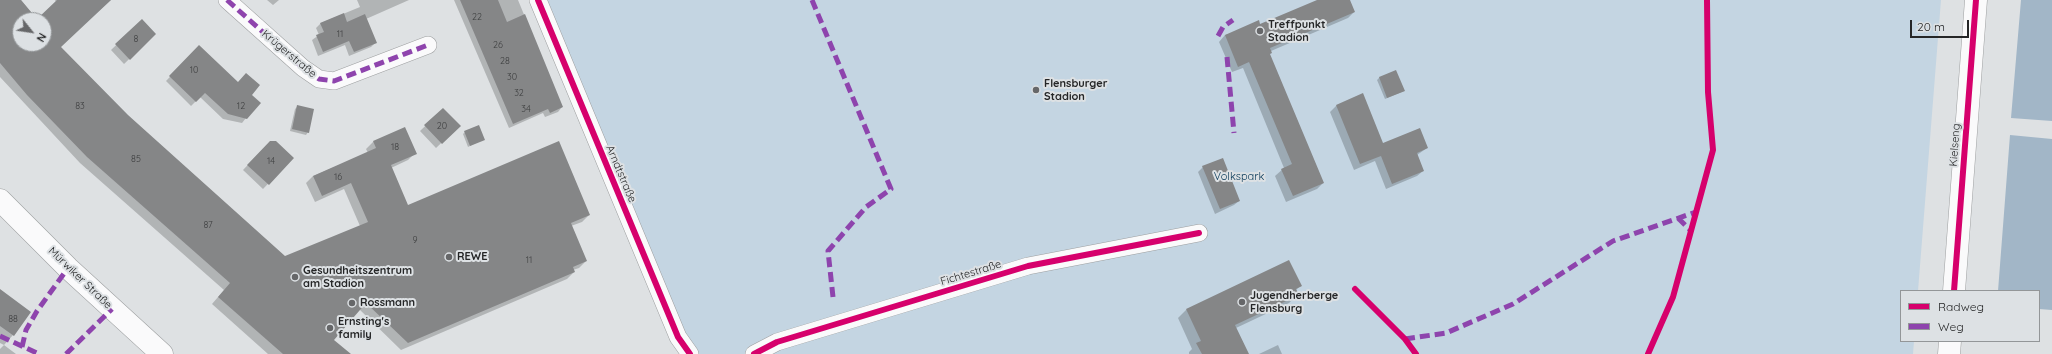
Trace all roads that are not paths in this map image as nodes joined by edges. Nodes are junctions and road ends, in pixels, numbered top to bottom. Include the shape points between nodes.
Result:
1 (227, 0) edge
2 (538, 0) edge
3 (1976, 0) edge
4 (428, 45) dead end
5 (0, 200) edge
6 (1199, 233) dead end
7 (1954, 290) edge
8 (1950, 342) edge
9 (162, 354) edge
10 (690, 354) edge
11 (754, 354) edge
12 (1949, 354) edge

1 - 4 street, Krügerstraße via 303,68 319,79 334,81
2 - 10 street, Arndtstraße via 678,337
3 - 7 street, Kielseng
5 - 9 street, Mürwiker Straße via 68,268
6 - 11 street, Fichtestraße via 1028,266 777,342
8 - 12 street

